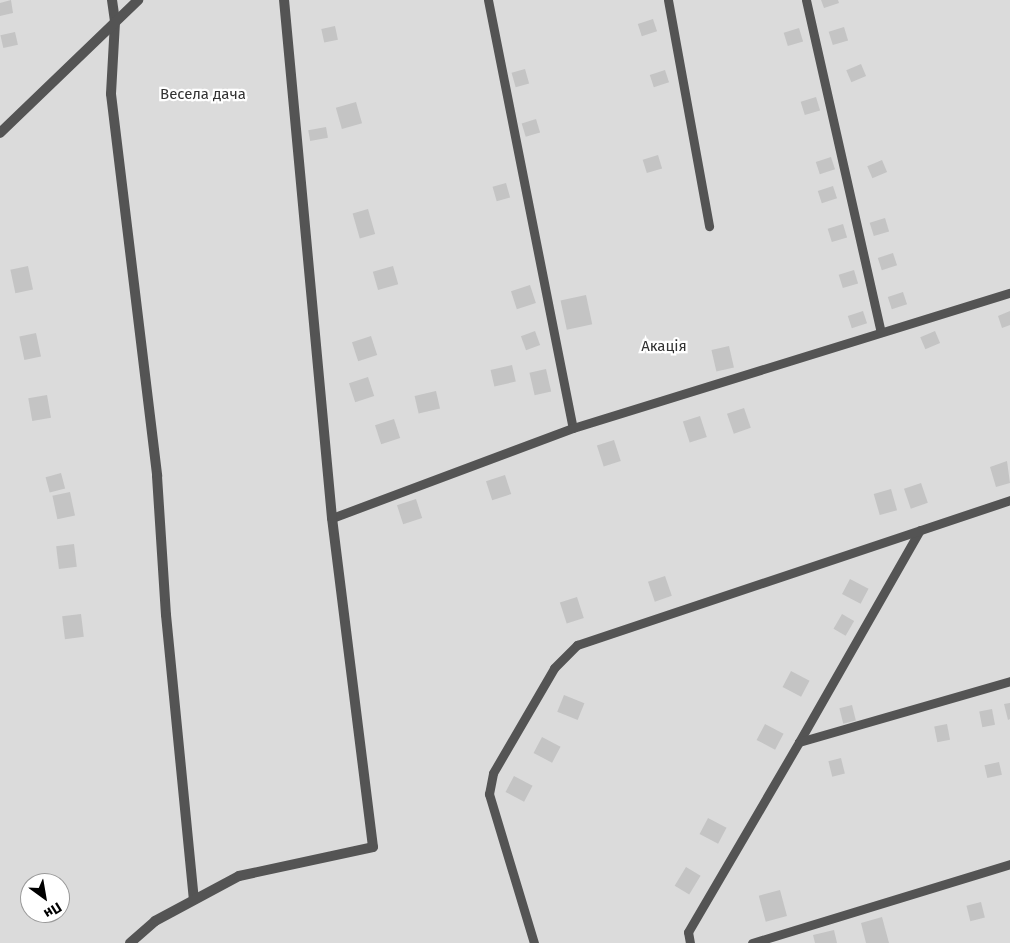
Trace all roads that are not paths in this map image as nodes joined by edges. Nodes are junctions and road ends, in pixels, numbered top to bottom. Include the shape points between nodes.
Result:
1 (112, 0) edge
2 (138, 0) edge
3 (284, 0) edge
4 (488, 0) edge
5 (668, 0) edge
6 (806, 0) edge
7 (115, 22) junction
8 (0, 134) edge
9 (709, 226) dead end
10 (1010, 293) edge
11 (881, 332) junction
12 (573, 428) junction
13 (1010, 500) edge
14 (332, 518) junction
15 (920, 530) junction
16 (1010, 681) edge
17 (798, 742) junction
18 (1010, 864) edge
19 (194, 900) junction
20 (130, 943) edge
21 (534, 943) edge
22 (690, 943) edge
23 (752, 943) edge

1 - 7 street
2 - 7 street
3 - 14 street
4 - 12 lane
5 - 9 lane
6 - 11 lane
7 - 8 street
7 - 19 street via 111,94 157,476 166,615
10 - 11 lane
11 - 12 lane
12 - 14 lane
13 - 15 lane
14 - 19 street via 373,847 239,876
15 - 17 lane
15 - 21 lane via 577,644 554,668 493,773 489,794
16 - 17 lane
17 - 22 lane via 688,932
18 - 23 lane
19 - 20 street via 155,921

